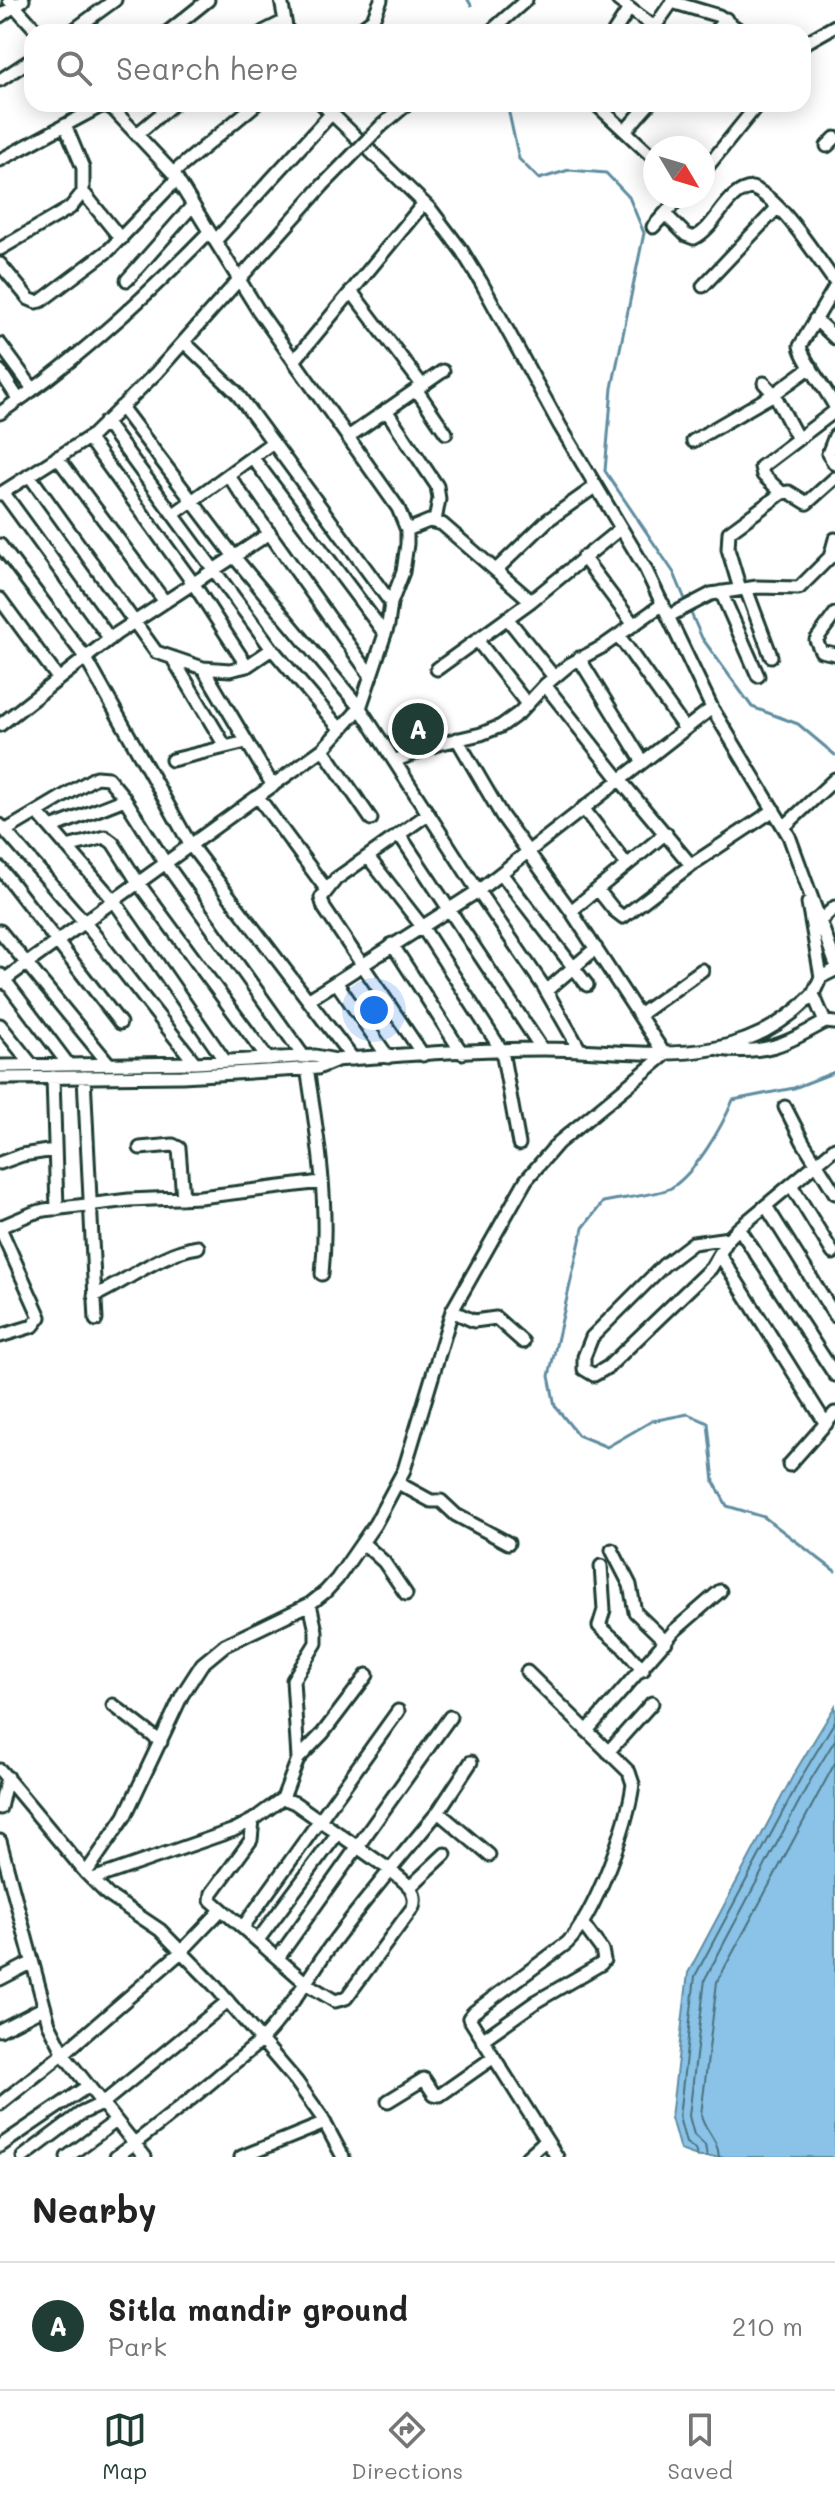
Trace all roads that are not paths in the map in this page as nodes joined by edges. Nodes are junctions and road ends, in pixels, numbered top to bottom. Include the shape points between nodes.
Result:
1 (115, 0) edge
2 (208, 0) edge
3 (281, 0) edge
4 (381, 0) edge
5 (526, 0) edge
6 (618, 0) edge
7 (15, 2) edge
8 (629, 9) junction
9 (0, 16) edge
10 (726, 19) junction
11 (32, 24) edge
12 (82, 24) edge
13 (178, 24) edge
14 (285, 24) edge
15 (366, 24) edge
16 (499, 24) edge
17 (619, 24) edge
18 (646, 24) edge
19 (657, 24) edge
20 (721, 24) edge
21 (732, 24) edge
22 (835, 26) edge
23 (811, 40) edge
24 (24, 64) edge
25 (0, 80) edge
26 (90, 112) edge
27 (114, 112) edge
28 (163, 112) edge
29 (247, 112) edge
30 (398, 112) edge
31 (604, 112) edge
32 (642, 112) edge
33 (752, 112) edge
34 (331, 114) joint
35 (65, 125) junction
36 (625, 131) junction
37 (137, 134) junction
38 (643, 148) edge
39 (715, 157) edge
40 (0, 160) edge
41 (175, 176) junction
42 (83, 192) junction
43 (424, 203) junction
44 (193, 205) junction
45 (670, 208) edge
46 (777, 208) junction
47 (665, 214) junction
48 (653, 227) dead end
49 (212, 236) junction
50 (121, 239) junction
51 (0, 249) edge
52 (0, 264) edge
53 (127, 280) dead end
54 (240, 280) junction
55 (835, 284) edge
56 (703, 286) dead end
57 (351, 291) junction
58 (815, 319) junction
59 (835, 338) edge
60 (184, 342) junction
61 (0, 344) edge
62 (294, 361) junction
63 (811, 367) junction
64 (0, 371) edge
65 (443, 371) dead end
66 (764, 383) dead end
67 (419, 387) junction
68 (33, 389) junction
69 (774, 394) junction
70 (19, 400) junction
71 (121, 407) junction
72 (835, 409) edge
73 (386, 410) junction
74 (0, 413) edge
75 (105, 422) junction
76 (446, 433) dead end
77 (835, 436) edge
78 (348, 437) junction
79 (88, 438) junction
80 (798, 439) junction
81 (693, 441) dead end
82 (273, 442) junction
83 (57, 457) junction
84 (252, 457) junction
85 (835, 464) edge
86 (29, 475) junction
87 (228, 475) junction
88 (835, 478) edge
89 (596, 486) junction
90 (1, 493) edge
91 (782, 493) junction
92 (193, 502) junction
93 (174, 514) junction
94 (435, 521) junction
95 (621, 528) junction
96 (407, 530) junction
97 (270, 533) junction
98 (835, 539) edge
99 (0, 545) edge
100 (234, 556) junction
101 (583, 557) junction
102 (833, 557) edge
103 (215, 569) junction
104 (496, 570) junction
105 (193, 583) junction
106 (743, 589) junction
107 (716, 593) junction
108 (0, 599) edge
109 (531, 601) junction
110 (165, 602) junction
111 (391, 603) junction
112 (666, 610) junction
113 (835, 614) edge
114 (507, 618) junction
115 (133, 623) junction
116 (634, 625) junction
117 (385, 634) junction
118 (619, 636) junction
119 (110, 639) junction
120 (477, 640) junction
121 (272, 649) junction
122 (835, 654) edge
123 (771, 656) dead end
124 (85, 657) junction
125 (579, 658) junction
126 (173, 659) junction
127 (247, 666) junction
128 (203, 668) junction
129 (437, 669) dead end
130 (371, 676) junction
131 (758, 676) dead end
132 (58, 678) junction
133 (549, 681) junction
134 (527, 704) junction
135 (360, 708) junction
136 (712, 708) junction
137 (1, 722) edge
138 (685, 729) junction
139 (341, 730) junction
140 (457, 739) junction
141 (246, 742) junction
142 (225, 746) junction
143 (323, 749) junction
144 (172, 760) dead end
145 (394, 761) junction
146 (643, 762) junction
147 (835, 779) edge
148 (620, 780) junction
149 (273, 786) junction
150 (258, 797) junction
151 (125, 799) junction
152 (583, 808) junction
153 (774, 810) junction
154 (37, 812) junction
155 (428, 814) junction
156 (371, 819) dead end
157 (2, 827) edge
158 (784, 827) junction
159 (51, 828) junction
160 (666, 833) junction
161 (399, 834) junction
162 (191, 846) junction
163 (67, 847) junction
164 (528, 852) junction
165 (368, 857) junction
166 (166, 864) junction
167 (627, 865) junction
168 (691, 865) junction
169 (0, 868) edge
170 (803, 871) junction
171 (501, 873) junction
172 (139, 884) junction
173 (326, 889) junction
174 (598, 890) junction
175 (478, 891) junction
176 (115, 902) junction
177 (835, 907) edge
178 (449, 909) junction
179 (571, 911) junction
180 (820, 921) junction
181 (86, 924) junction
182 (421, 925) junction
183 (0, 931) edge
184 (58, 943) junction
185 (392, 944) junction
186 (596, 948) junction
187 (835, 962) edge
188 (27, 964) junction
189 (362, 964) junction
190 (574, 968) junction
191 (702, 970) dead end
192 (835, 970) edge
193 (821, 977) junction
194 (2, 979) edge
195 (336, 982) junction
196 (587, 985) dead end
197 (546, 991) junction
198 (813, 994) junction
199 (308, 1000) junction
200 (639, 1015) junction
201 (120, 1023) dead end
202 (830, 1023) edge
203 (0, 1025) edge
204 (542, 1049) junction
205 (714, 1049) junction
206 (580, 1050) junction
207 (502, 1051) junction
208 (462, 1053) junction
209 (423, 1055) junction
210 (665, 1055) junction
211 (388, 1057) junction
212 (268, 1059) junction
213 (353, 1059) junction
214 (225, 1061) junction
215 (195, 1063) junction
216 (306, 1063) junction
217 (68, 1064) junction
218 (109, 1064) junction
219 (32, 1065) junction
220 (0, 1066) edge
221 (53, 1077) junction
222 (84, 1077) junction
223 (0, 1078) edge
224 (785, 1107) dead end
225 (519, 1144) dead end
226 (140, 1148) dead end
227 (835, 1148) edge
228 (54, 1150) junction
229 (0, 1163) edge
230 (817, 1163) junction
231 (321, 1182) junction
232 (791, 1185) junction
233 (835, 1193) edge
234 (183, 1198) junction
235 (89, 1205) junction
236 (766, 1206) junction
237 (57, 1209) junction
238 (0, 1227) edge
239 (739, 1228) junction
240 (729, 1238) junction
241 (198, 1247) dead end
242 (833, 1253) edge
243 (720, 1255) junction
244 (322, 1274) dead end
245 (94, 1296) junction
246 (452, 1311) junction
247 (835, 1316) edge
248 (96, 1320) dead end
249 (0, 1336) edge
250 (523, 1342) dead end
251 (835, 1375) edge
252 (835, 1413) edge
253 (826, 1424) junction
254 (789, 1465) dead end
255 (398, 1483) junction
256 (363, 1543) junction
257 (508, 1543) dead end
258 (612, 1550) dead end
259 (601, 1566) dead end
260 (720, 1591) dead end
261 (406, 1594) dead end
262 (310, 1604) junction
263 (666, 1642) junction
264 (643, 1670) junction
265 (527, 1672) dead end
266 (367, 1675) dead end
267 (652, 1703) dead end
268 (113, 1705) dead end
269 (398, 1711) dead end
270 (450, 1717) dead end
271 (587, 1731) junction
272 (161, 1742) junction
273 (608, 1752) junction
274 (298, 1759) junction
275 (471, 1762) dead end
276 (4, 1773) edge
277 (283, 1798) junction
278 (0, 1808) edge
279 (438, 1812) junction
280 (253, 1820) junction
281 (319, 1821) junction
282 (337, 1834) junction
283 (0, 1841) edge
284 (356, 1847) junction
285 (445, 1854) dead end
286 (489, 1855) dead end
287 (2, 1856) edge
288 (390, 1870) junction
289 (89, 1876) junction
290 (410, 1887) junction
291 (221, 1910) junction
292 (582, 1923) junction
293 (243, 1927) junction
294 (258, 1940) junction
295 (181, 1952) junction
296 (278, 1958) junction
297 (31, 1963) junction
298 (0, 1979) edge
299 (307, 1984) junction
300 (228, 2001) junction
301 (43, 2008) junction
302 (0, 2030) edge
303 (262, 2040) junction
304 (482, 2040) junction
305 (64, 2053) junction
306 (494, 2057) junction
307 (88, 2086) junction
308 (388, 2101) dead end
309 (103, 2103) junction
310 (0, 2104) edge
311 (116, 2121) junction
312 (325, 2123) junction
313 (545, 2141) junction
314 (134, 2144) junction
315 (0, 2146) edge
316 (23, 2157) edge
317 (67, 2157) edge
318 (116, 2157) edge
319 (145, 2157) edge
320 (241, 2157) edge
321 (343, 2157) edge
322 (527, 2157) edge
323 (557, 2157) edge

1 - 12 street
2 - 13 street
3 - 14 street
4 - 15 street
5 - 16 street
6 - 8 street
7 - 9 street
7 - 11 street
8 - 17 street
8 - 18 street
10 - 19 street via 672,2
10 - 20 street
10 - 21 street
22 - 23 street
24 - 25 street
26 - 35 street
27 - 37 street
28 - 37 street
29 - 41 street
30 - 54 street, bridge via 323,185
31 - 36 street
32 - 36 street
33 - 39 street
34 - 43 street
34 - 49 street
35 - 40 street
35 - 42 street via 83,168
36 - 38 street
37 - 41 street
41 - 44 street
41 - 50 street
42 - 50 street
42 - 51 street via 70,208
43 - 57 street
43 - 89 street via 481,282
44 - 49 street
44 - 53 street
45 - 47 street
46 - 47 street via 758,190 746,188 694,238
46 - 55 street
46 - 56 street
47 - 48 street
49 - 54 street
49 - 68 street
50 - 52 street via 36,302
54 - 60 street
54 - 62 street
55 - 58 street
57 - 62 street
57 - 67 street
58 - 59 street
58 - 63 street via 800,346
60 - 71 street
60 - 82 street via 236,392
61 - 68 street
62 - 78 street
63 - 69 street
63 - 72 street
64 - 70 street
65 - 67 street
66 - 69 street
67 - 73 street
67 - 76 street
68 - 70 street
69 - 80 street
69 - 81 street
70 - 74 street
71 - 75 street
71 - 92 street
72 - 80 street
73 - 78 street
73 - 94 street via 437,486
75 - 79 street
75 - 93 street
77 - 85 street via 828,454
78 - 96 street via 398,508
79 - 83 street
79 - 105 street
80 - 91 street via 761,467
82 - 84 street
82 - 111 street
83 - 86 street
83 - 110 street
84 - 87 street
84 - 117 street
86 - 90 street
86 - 115 street
87 - 92 street
87 - 97 street
88 - 91 street via 807,503
89 - 95 street
89 - 104 street via 548,520
90 - 119 street
91 - 106 street via 727,536
92 - 93 street
92 - 100 street
93 - 103 street
94 - 96 street
94 - 104 street
95 - 101 street
95 - 112 street
96 - 111 street via 403,572
97 - 100 street
97 - 130 street
98 - 102 street
99 - 124 street
100 - 103 street
100 - 135 street
101 - 109 street
101 - 116 street
102 - 106 street via 799,588
103 - 105 street
103 - 121 street
104 - 109 street
105 - 110 street
105 - 127 street
106 - 107 street
106 - 123 street
107 - 112 street
107 - 131 street
108 - 132 street
109 - 114 street
110 - 115 street
111 - 117 street
112 - 116 street
112 - 136 street
113 - 122 street via 816,640 821,651
114 - 120 street
114 - 133 street
115 - 119 street
115 - 126 street via 150,647
116 - 118 street
117 - 130 street
118 - 125 street
118 - 138 street
119 - 124 street
120 - 129 street
120 - 134 street
121 - 127 street
121 - 139 street
124 - 132 street
124 - 162 street
125 - 133 street
125 - 146 street
126 - 128 street
126 - 142 street
127 - 128 street
128 - 141 street
130 - 135 street
132 - 137 street
133 - 134 street
133 - 148 street
134 - 140 street via 501,726
135 - 139 street
135 - 145 street
136 - 138 street
136 - 153 street
138 - 146 street
139 - 143 street
140 - 145 street
140 - 164 street
141 - 142 street
141 - 149 street
142 - 144 street
143 - 149 street
143 - 156 street
145 - 155 street
146 - 148 street
147 - 158 street
148 - 152 street
148 - 160 street
149 - 150 street
150 - 162 street
150 - 173 street
151 - 154 street via 102,776
151 - 159 street
151 - 166 street
152 - 164 street
152 - 167 street
153 - 158 street
153 - 168 street
154 - 157 street
154 - 159 street
155 - 161 street
155 - 175 street
157 - 181 street
158 - 170 street
159 - 163 street
160 - 167 street
160 - 168 street
161 - 165 street
161 - 178 street
162 - 166 street
162 - 199 street
163 - 172 street via 105,837
163 - 176 street
164 - 171 street
164 - 179 street
165 - 173 street
165 - 182 street
166 - 172 street
166 - 216 street
167 - 174 street
168 - 174 street via 623,917
169 - 184 street
170 - 180 street
170 - 193 street
171 - 175 street
171 - 190 street
172 - 176 street
172 - 212 street
173 - 189 street via 321,902
174 - 179 street
175 - 178 street
175 - 197 street
176 - 181 street
176 - 214 street
177 - 180 street
178 - 182 street
178 - 204 street
179 - 186 street
180 - 187 street
181 - 184 street
181 - 215 street
182 - 185 street
182 - 207 street
183 - 188 street
184 - 188 street
184 - 201 street
185 - 189 street
185 - 208 street
186 - 190 street
186 - 200 street
188 - 194 street
188 - 218 street
189 - 195 street
189 - 209 street
190 - 196 street
190 - 197 street
191 - 200 street
192 - 193 street
193 - 198 street
194 - 217 street
195 - 199 street
195 - 211 street
197 - 206 street
198 - 202 street
198 - 205 street via 774,1027
199 - 213 street
200 - 210 street
202 - 205 street via 765,1050
203 - 219 street
204 - 206 street
204 - 207 street
205 - 210 street
206 - 210 street
207 - 208 street
207 - 225 street
208 - 209 street
209 - 211 street
210 - 246 street via 543,1159
211 - 213 street
212 - 214 street
212 - 216 street
213 - 216 street via 318,1068
214 - 215 street
215 - 218 street
216 - 222 street via 182,1076
216 - 231 street
217 - 218 street
217 - 219 street
219 - 220 street
221 - 222 street
221 - 223 street
221 - 228 street
222 - 235 street
224 - 230 street
226 - 234 street via 179,1148
227 - 230 street
228 - 229 street
228 - 237 street
230 - 232 street
230 - 233 street
231 - 234 street
231 - 244 street
232 - 236 street
232 - 242 street
234 - 235 street
235 - 237 street
235 - 245 street
236 - 239 street
236 - 247 street
237 - 238 street
238 - 249 street via 40,1317 33,1326
239 - 240 street
239 - 251 street
240 - 243 street
240 - 243 street via 693,1243 664,1265 592,1337 584,1369 594,1375 608,1367
241 - 245 street via 173,1252
243 - 253 street
245 - 248 street
246 - 250 street via 474,1321 496,1318
246 - 255 street
252 - 253 street
253 - 254 street
255 - 256 street
255 - 257 street via 441,1501
256 - 261 street
256 - 262 street
258 - 263 street via 630,1585 635,1612
259 - 264 street via 604,1610 599,1626
260 - 263 street
262 - 272 street via 212,1654 182,1695
262 - 274 street via 316,1643 292,1688
263 - 264 street
264 - 271 street
265 - 271 street
266 - 274 street
267 - 273 street
268 - 272 street
269 - 281 street
270 - 284 street
271 - 273 street
272 - 289 street
273 - 292 street via 629,1772 632,1791 612,1860
274 - 277 street
275 - 279 street
276 - 278 street
276 - 289 street
277 - 280 street
277 - 281 street
279 - 286 street
279 - 288 street
280 - 289 street
280 - 291 street via 251,1840 211,1895
281 - 282 street
281 - 293 street
282 - 284 street
282 - 294 street
283 - 287 street
284 - 288 street
284 - 296 street
285 - 290 street
287 - 297 street
288 - 290 street
288 - 299 street
289 - 295 street
290 - 299 street via 413,1907 346,1998 335,2001
291 - 293 street
291 - 295 street
292 - 304 street via 567,1943 470,2015
292 - 304 street via 602,1950 601,1964
293 - 294 street
294 - 296 street
295 - 300 street
295 - 305 street
296 - 299 street
297 - 298 street
297 - 301 street
299 - 303 street
300 - 303 street
300 - 309 street
301 - 302 street
301 - 305 street
303 - 312 street
303 - 314 street
304 - 306 street
305 - 307 street
305 - 310 street
306 - 308 street via 440,2095 424,2079
306 - 313 street
307 - 309 street
307 - 315 street
309 - 311 street
309 - 316 street
311 - 314 street
311 - 317 street
312 - 320 street
312 - 321 street
313 - 322 street
313 - 323 street
314 - 318 street
314 - 319 street

